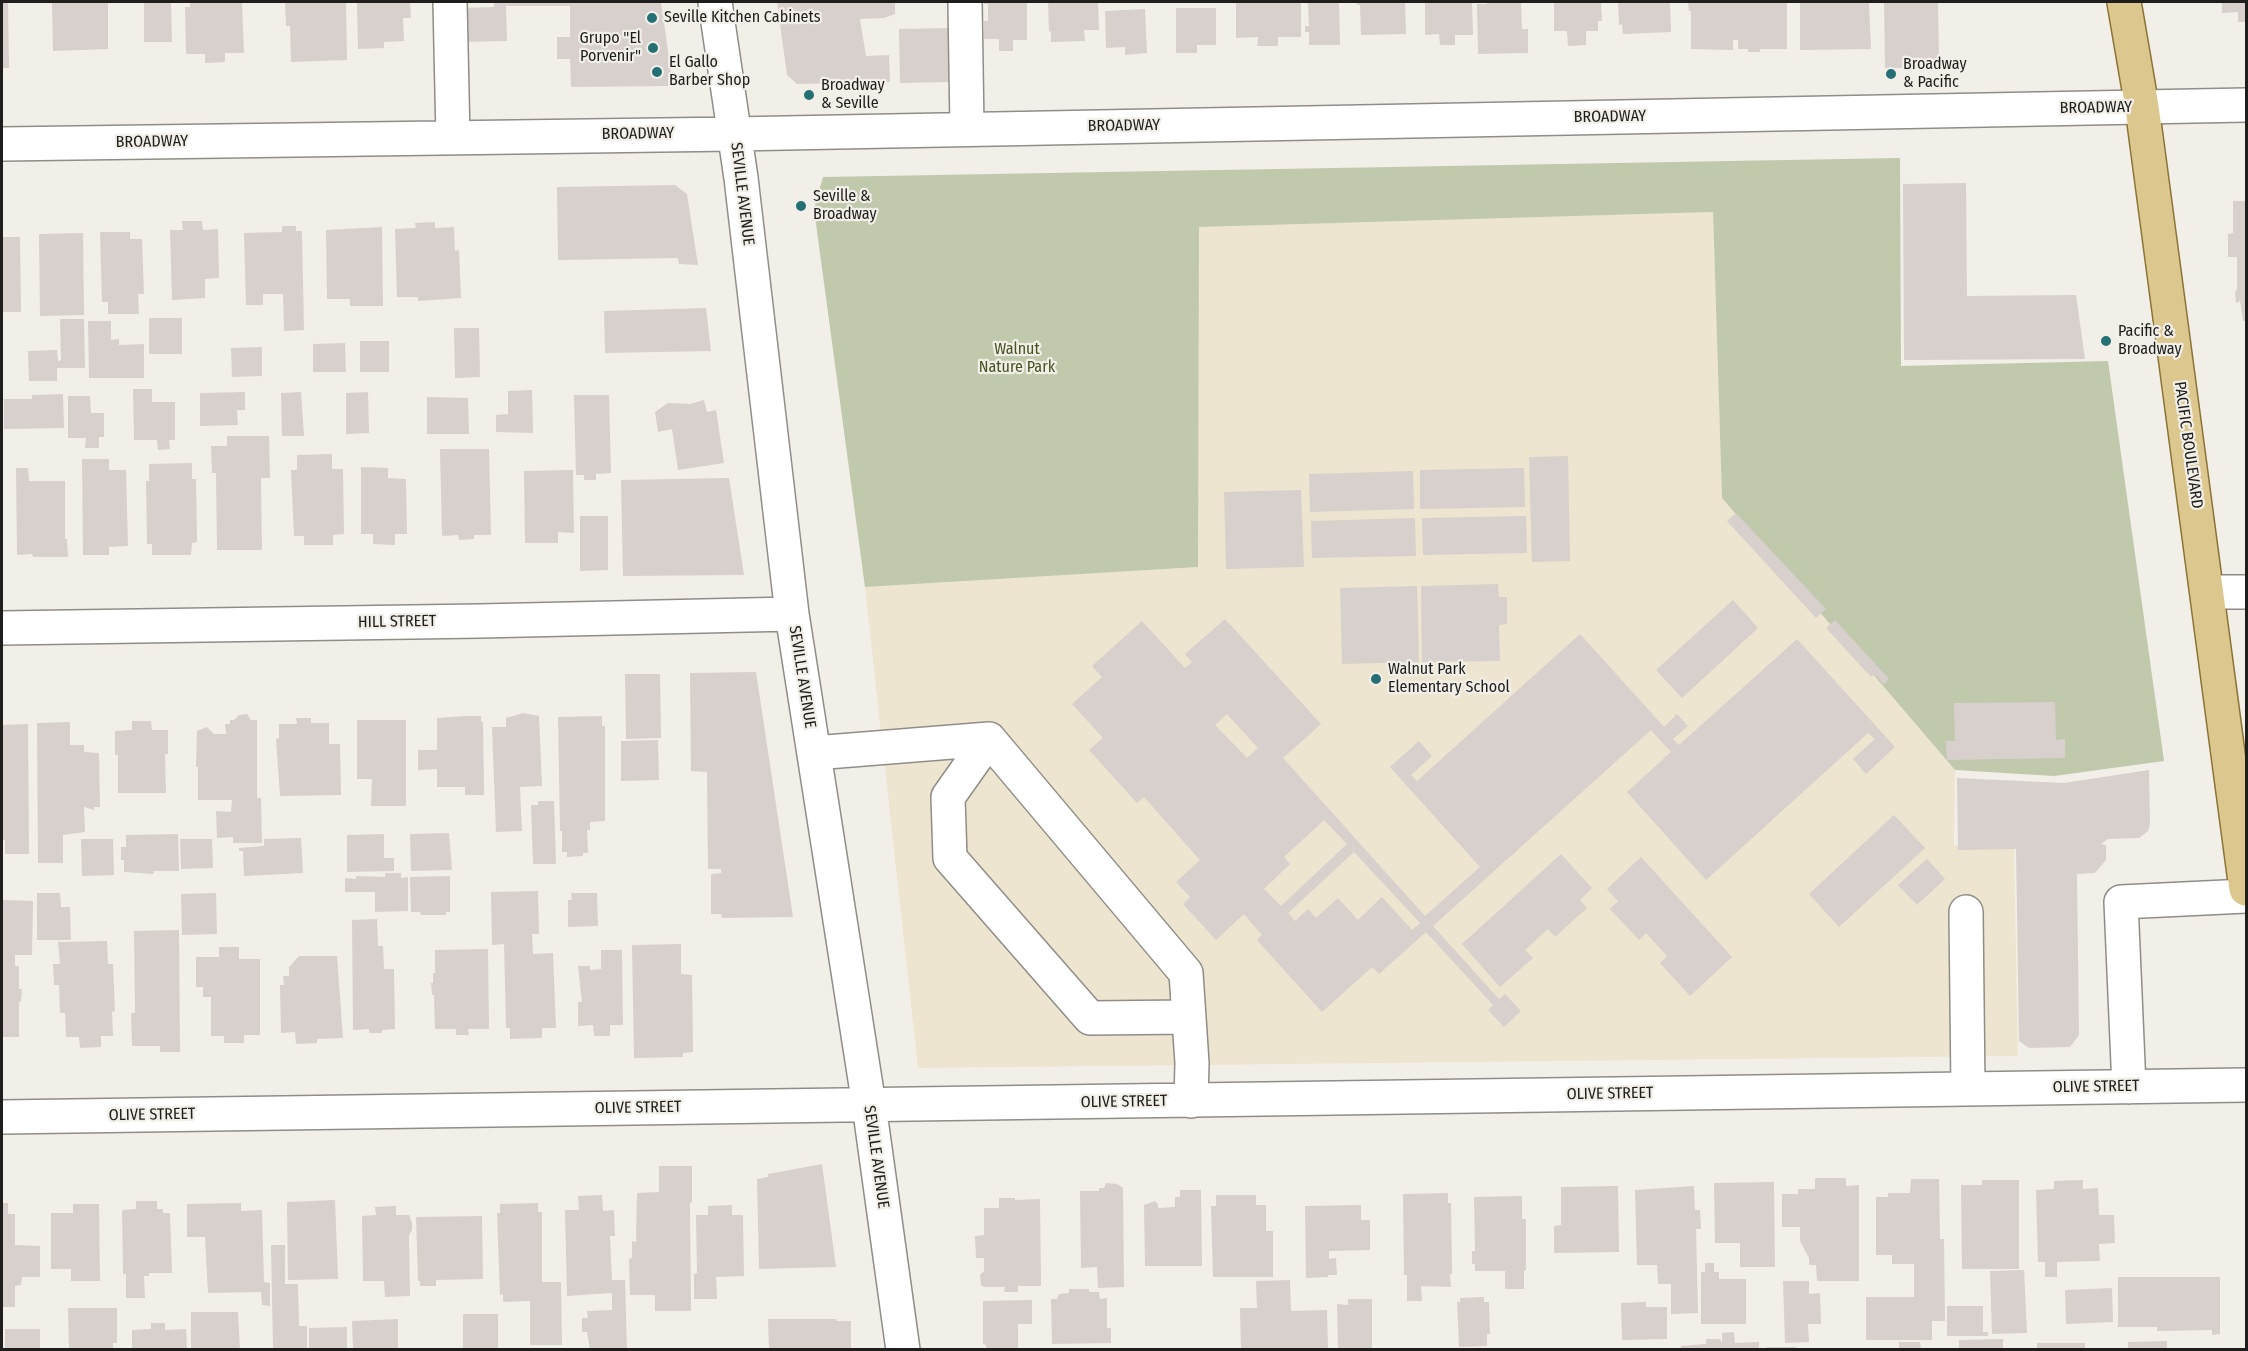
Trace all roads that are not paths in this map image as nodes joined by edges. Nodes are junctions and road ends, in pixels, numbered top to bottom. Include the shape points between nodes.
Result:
1 (450, 2) edge
2 (715, 2) edge
3 (965, 2) edge
4 (2124, 2) edge
5 (2247, 105) edge
6 (2142, 107) junction
7 (967, 129) junction
8 (734, 134) junction
9 (453, 138) junction
10 (2, 144) edge
11 (2207, 592) junction
12 (2247, 592) edge
13 (792, 614) junction
14 (2, 628) edge
15 (989, 739) junction
16 (814, 753) junction
17 (2247, 889) edge
18 (2247, 896) edge
19 (1966, 912) dead end
20 (1189, 1017) junction
21 (2247, 1085) edge
22 (2129, 1087) junction
23 (1968, 1089) junction
24 (1191, 1101) junction
25 (869, 1105) junction
26 (2, 1117) edge
27 (903, 1350) edge

1 - 9 street
2 - 8 street, SEVILLE AVENUE
3 - 7 street
4 - 6 main road, PACIFIC BOULEVARD
5 - 6 street, BROADWAY
6 - 7 street, BROADWAY
6 - 11 main road, PACIFIC BOULEVARD
7 - 8 street, BROADWAY
8 - 9 street, BROADWAY
8 - 13 street, SEVILLE AVENUE
9 - 10 street, BROADWAY
11 - 12 street
11 - 17 main road, PACIFIC BOULEVARD
13 - 14 street, HILL STREET
13 - 16 street, SEVILLE AVENUE
15 - 16 street
15 - 20 street via 1186,973
15 - 20 street via 948,797 950,858 1090,1018
16 - 25 street, SEVILLE AVENUE
18 - 22 street via 2122,889
19 - 23 street
20 - 24 street
21 - 22 street, OLIVE STREET
22 - 23 street, OLIVE STREET
23 - 24 street, OLIVE STREET
24 - 25 street, OLIVE STREET
25 - 26 street, OLIVE STREET
25 - 27 street, SEVILLE AVENUE

